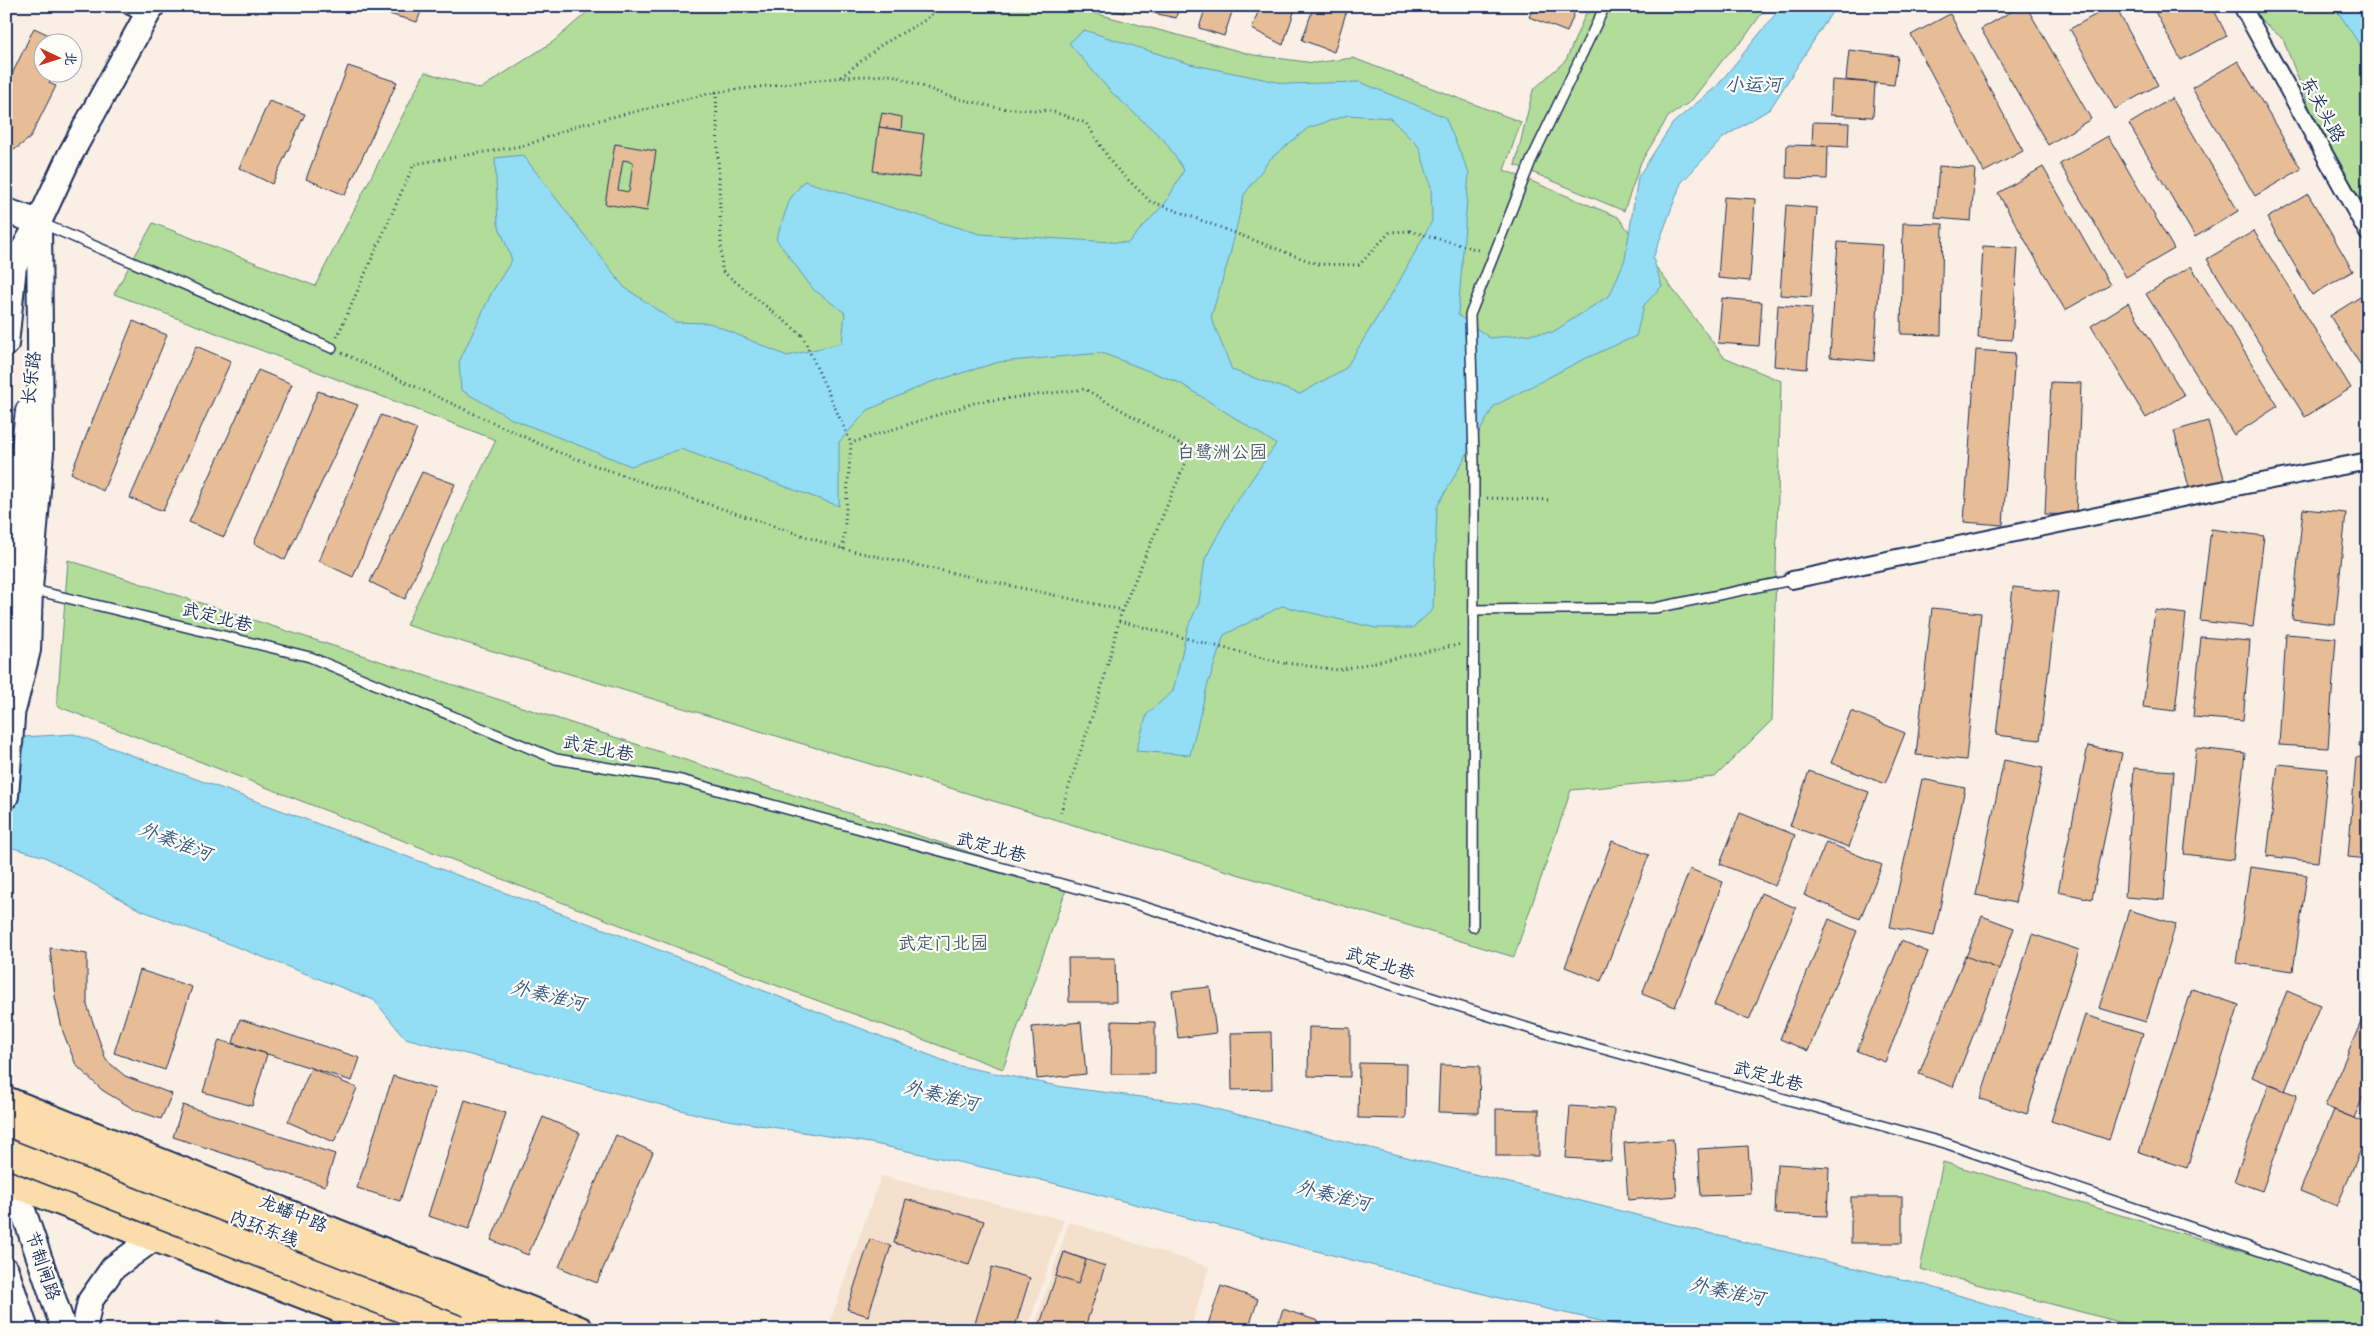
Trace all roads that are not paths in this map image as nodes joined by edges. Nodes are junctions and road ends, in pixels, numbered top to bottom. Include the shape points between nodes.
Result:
1 (1605, 6) edge
2 (2242, 6) edge
3 (144, 9) edge
4 (6, 211) edge
5 (38, 222) junction
6 (2368, 233) edge
7 (8, 317) edge
8 (39, 317) junction
9 (6, 344) edge
10 (332, 348) road end
11 (2368, 461) edge
12 (1792, 580) joint
13 (30, 589) junction
14 (1474, 610) junction
15 (14, 707) junction
16 (6, 796) edge
17 (1473, 928) dead end
18 (6, 1100) edge
19 (6, 1128) edge
20 (6, 1143) edge
21 (6, 1154) edge
22 (10, 1182) edge
23 (154, 1238) junction
24 (6, 1270) edge
25 (2368, 1288) edge
26 (26, 1330) edge
27 (64, 1330) edge
28 (84, 1330) edge
29 (394, 1330) edge
30 (458, 1330) edge
31 (522, 1330) edge
32 (580, 1330) edge

1 - 14 lane via 1531,161 1470,315
2 - 6 street, 东关头路
3 - 5 main road, 长乐路
4 - 5 main road
5 - 7 main road, 长乐路 via 14,266
5 - 8 main road, 长乐路
5 - 10 lane
7 - 9 main road, 长乐路
8 - 13 main road, 长乐路 via 41,452
8 - 15 main road, 长乐路 via 7,586 12,629
11 - 12 street
12 - 14 lane via 1655,608
13 - 15 main road, 长乐路 via 28,650
13 - 25 lane, 武定北巷 via 310,657 556,759 681,780 1135,904 1531,1029 1945,1144
14 - 17 lane
15 - 16 main road, 长乐路
18 - 32 main road, 龙蟠中路
19 - 31 highway, 内环东线
20 - 22 main road, 节制闸路
21 - 30 highway, 内环东线, bridge
22 - 23 main road
22 - 27 main road, 节制闸路
23 - 28 main road via 113,1268 90,1301
23 - 29 main road
24 - 26 main road, 节制闸路

